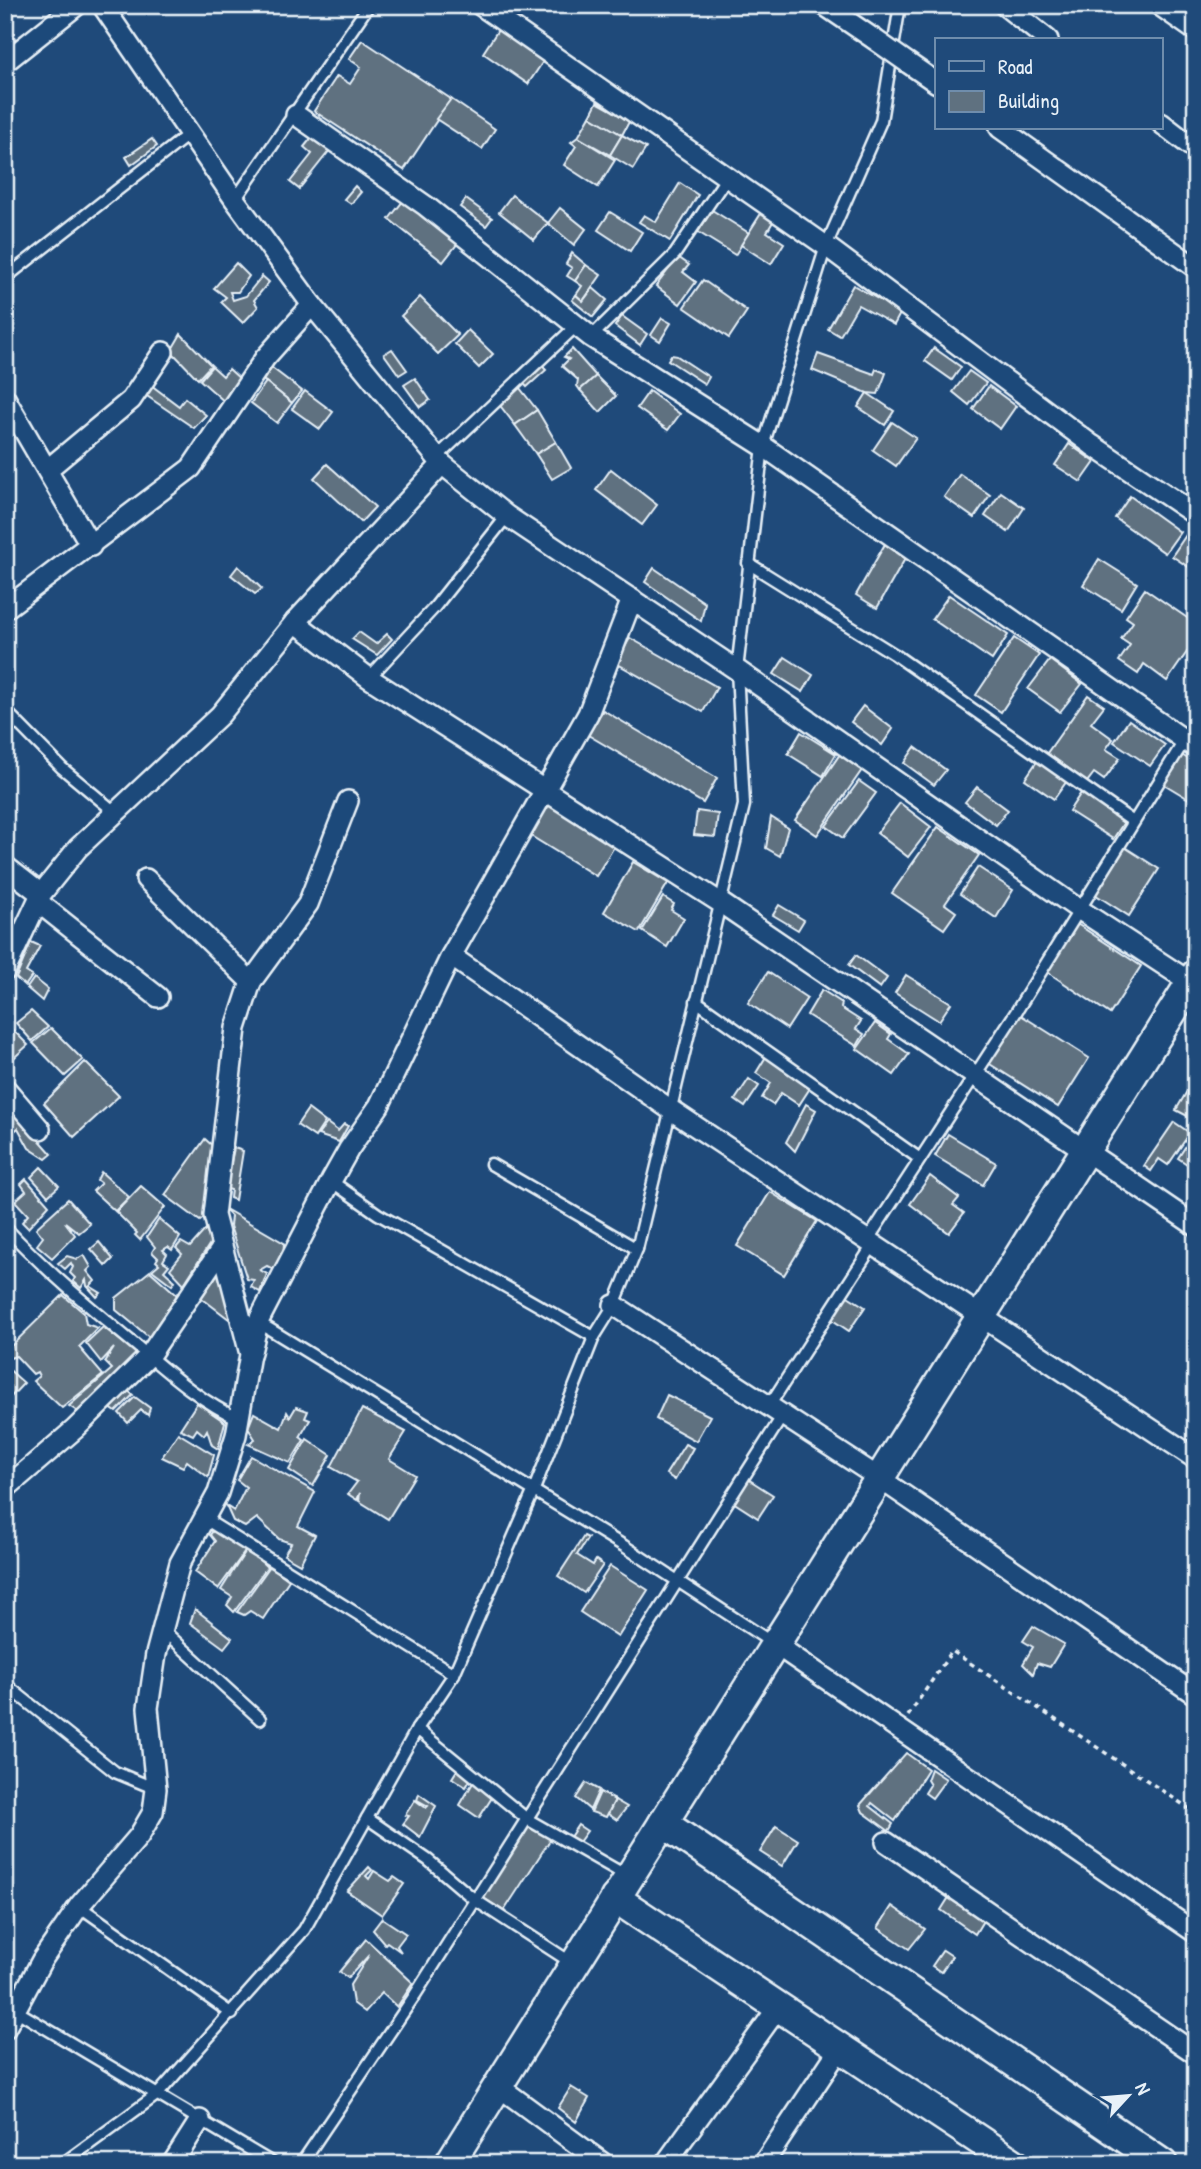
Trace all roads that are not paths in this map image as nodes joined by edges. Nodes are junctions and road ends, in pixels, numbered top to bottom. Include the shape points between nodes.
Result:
1 (76, 5) edge
2 (102, 5) edge
3 (369, 5) edge
4 (480, 5) edge
5 (824, 5) edge
6 (900, 5) edge
7 (1004, 5) edge
8 (1159, 5) edge
9 (1196, 31) edge
10 (1045, 38) edge
11 (5, 62) edge
12 (935, 82) edge
13 (296, 115) junction
14 (1162, 124) edge
15 (1003, 130) edge
16 (189, 134) junction
17 (1196, 150) edge
18 (727, 177) junction
19 (235, 200) junction
20 (826, 246) junction
21 (1196, 268) edge
22 (5, 278) edge
23 (312, 305) junction
24 (584, 331) junction
25 (163, 352) dead end
26 (5, 398) edge
27 (763, 446) junction
28 (439, 461) junction
29 (48, 469) junction
30 (1196, 515) edge
31 (507, 516) junction
32 (92, 546) junction
33 (748, 562) junction
34 (632, 599) junction
35 (5, 609) edge
36 (295, 622) junction
37 (737, 670) junction
38 (369, 678) junction
39 (5, 710) edge
40 (1196, 722) edge
41 (1190, 743) edge
42 (546, 793) junction
43 (348, 801) dead end
44 (116, 813) junction
45 (1132, 821) junction
46 (5, 866) edge
47 (146, 879) dead end
48 (40, 898) junction
49 (720, 904) junction
50 (1077, 908) junction
51 (451, 956) junction
52 (5, 971) edge
53 (1194, 981) edge
54 (251, 982) junction
55 (158, 997) dead end
56 (696, 1001) junction
57 (973, 1076) junction
58 (5, 1088) edge
59 (671, 1110) junction
60 (40, 1129) dead end
61 (1085, 1149) junction
62 (920, 1159) junction
63 (491, 1164) dead end
64 (331, 1181) junction
65 (1196, 1226) edge
66 (5, 1227) edge
67 (870, 1243) junction
68 (222, 1248) junction
69 (637, 1249) junction
70 (614, 1305) junction
71 (981, 1316) junction
72 (258, 1322) junction
73 (594, 1338) junction
74 (250, 1354) junction
75 (149, 1356) junction
76 (776, 1410) junction
77 (239, 1419) junction
78 (1196, 1459) edge
79 (879, 1478) junction
80 (6, 1485) edge
81 (533, 1492) junction
82 (205, 1519) junction
83 (677, 1580) junction
84 (164, 1631) junction
85 (775, 1644) junction
86 (454, 1674) junction
87 (5, 1684) edge
88 (1196, 1695) edge
89 (260, 1719) dead end
90 (416, 1729) junction
91 (156, 1789) junction
92 (367, 1818) junction
93 (527, 1819) junction
94 (663, 1823) junction
95 (886, 1842) dead end
96 (621, 1887) junction
97 (475, 1900) junction
98 (79, 1906) junction
99 (1196, 1933) edge
100 (574, 1965) junction
101 (780, 2005) junction
102 (15, 2010) junction
103 (232, 2014) junction
104 (5, 2029) edge
105 (840, 2048) junction
106 (1196, 2054) edge
107 (498, 2086) junction
108 (158, 2094) junction
109 (200, 2120) junction
110 (999, 2159) edge
111 (62, 2164) edge
112 (172, 2164) edge
113 (274, 2164) edge
114 (301, 2164) edge
115 (449, 2164) edge
116 (604, 2164) edge
117 (665, 2164) edge
118 (763, 2164) edge
119 (1163, 2164) edge

1 - 11 street
2 - 16 street
3 - 13 lane
4 - 18 street
5 - 12 street, bridge
6 - 20 lane via 881,121
7 - 10 street
8 - 9 street
13 - 19 lane
13 - 24 street via 426,206
14 - 17 street
15 - 21 street
16 - 19 street
16 - 22 lane
18 - 20 street
18 - 24 lane via 675,254
19 - 23 street
20 - 27 lane
20 - 30 street via 1092,445
23 - 28 street
23 - 32 street via 265,358 191,468
24 - 27 street
24 - 28 lane
25 - 29 street via 131,400
26 - 29 street
27 - 33 lane
27 - 41 street
28 - 31 street
28 - 36 street
29 - 32 street
31 - 34 street
31 - 38 lane via 434,608
32 - 35 street
33 - 37 lane
33 - 45 lane via 894,654
34 - 37 street
34 - 42 street via 588,713
36 - 38 street
36 - 44 street via 220,715
37 - 49 lane via 744,805
37 - 50 street
38 - 42 street
39 - 44 lane via 62,768
40 - 41 lane
41 - 45 lane
42 - 49 street
42 - 51 street
43 - 54 street via 308,904
44 - 48 street via 78,848
45 - 50 lane
46 - 48 street
47 - 54 street
48 - 52 street
48 - 55 street
49 - 56 lane
49 - 57 street
50 - 53 street
50 - 57 lane
51 - 59 street
51 - 64 street via 379,1106
53 - 61 main road
54 - 68 street via 236,1028 214,1215
56 - 59 lane
56 - 62 lane
57 - 61 street
57 - 62 lane
58 - 60 street
59 - 67 street
59 - 69 lane
61 - 65 street
61 - 71 main road
62 - 67 lane
63 - 69 lane
64 - 72 street
64 - 73 lane via 378,1214
66 - 75 lane via 46,1271
67 - 71 street
67 - 76 lane
68 - 74 street
68 - 75 street
69 - 70 lane
70 - 73 lane
70 - 76 street
71 - 78 street
71 - 79 main road
72 - 74 street
72 - 81 lane
73 - 81 lane
74 - 77 street
75 - 77 lane via 215,1408
75 - 80 street via 75,1429
76 - 79 street
76 - 83 lane
77 - 82 street via 218,1493
79 - 85 main road
79 - 88 street
81 - 83 lane
81 - 86 lane
82 - 84 street via 180,1563
82 - 86 lane
83 - 85 lane
83 - 93 lane
84 - 89 lane
84 - 91 street via 148,1708
85 - 94 main road
85 - 99 street
86 - 90 lane
87 - 91 lane via 116,1772
90 - 92 lane
90 - 93 lane
91 - 98 street via 153,1812 139,1836
92 - 97 lane
92 - 103 lane via 304,1930
93 - 96 lane
93 - 97 lane
94 - 96 main road
94 - 119 main road
95 - 106 street
96 - 100 main road
96 - 101 main road
97 - 100 lane
97 - 114 lane
98 - 102 street
98 - 103 lane
100 - 107 main road
101 - 105 main road
101 - 117 street
102 - 104 street
102 - 108 lane
103 - 108 lane
105 - 110 main road
105 - 118 street
107 - 115 main road
107 - 116 street
108 - 109 lane
108 - 111 lane
109 - 112 street
109 - 113 lane

